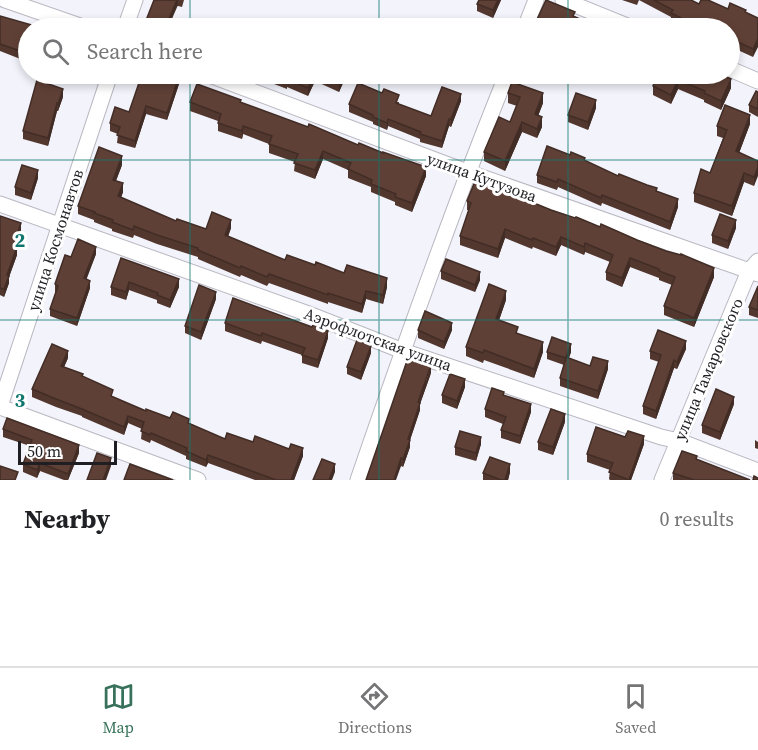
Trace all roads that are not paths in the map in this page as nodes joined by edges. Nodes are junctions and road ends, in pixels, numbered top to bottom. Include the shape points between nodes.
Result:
1 (5, 0) edge
2 (135, 0) edge
3 (536, 0) edge
4 (563, 0) edge
5 (57, 18) edge
6 (129, 18) edge
7 (529, 18) edge
8 (607, 18) edge
9 (740, 74) edge
10 (758, 81) edge
11 (107, 84) edge
12 (234, 84) edge
13 (503, 84) edge
14 (467, 172) junction
15 (0, 204) edge
16 (60, 226) junction
17 (755, 269) edge
18 (403, 351) junction
19 (0, 406) edge
20 (679, 441) junction
21 (758, 471) edge
22 (198, 480) edge
23 (358, 480) edge
24 (662, 480) edge

1 - 5 street
2 - 6 street
3 - 7 street
4 - 8 street
9 - 10 street
11 - 16 street, улица Космонавтов
12 - 14 street, улица Кутузова
13 - 14 street
14 - 17 street, улица Кутузова
14 - 18 street
15 - 16 street, Аэрофлотская улица
16 - 18 street, Аэрофлотская улица
16 - 19 street, улица Космонавтов
17 - 20 street, улица Тамаровского
18 - 20 street, Аэрофлотская улица
18 - 23 street
19 - 22 street
20 - 21 street, Аэрофлотская улица
20 - 24 street, улица Тамаровского

